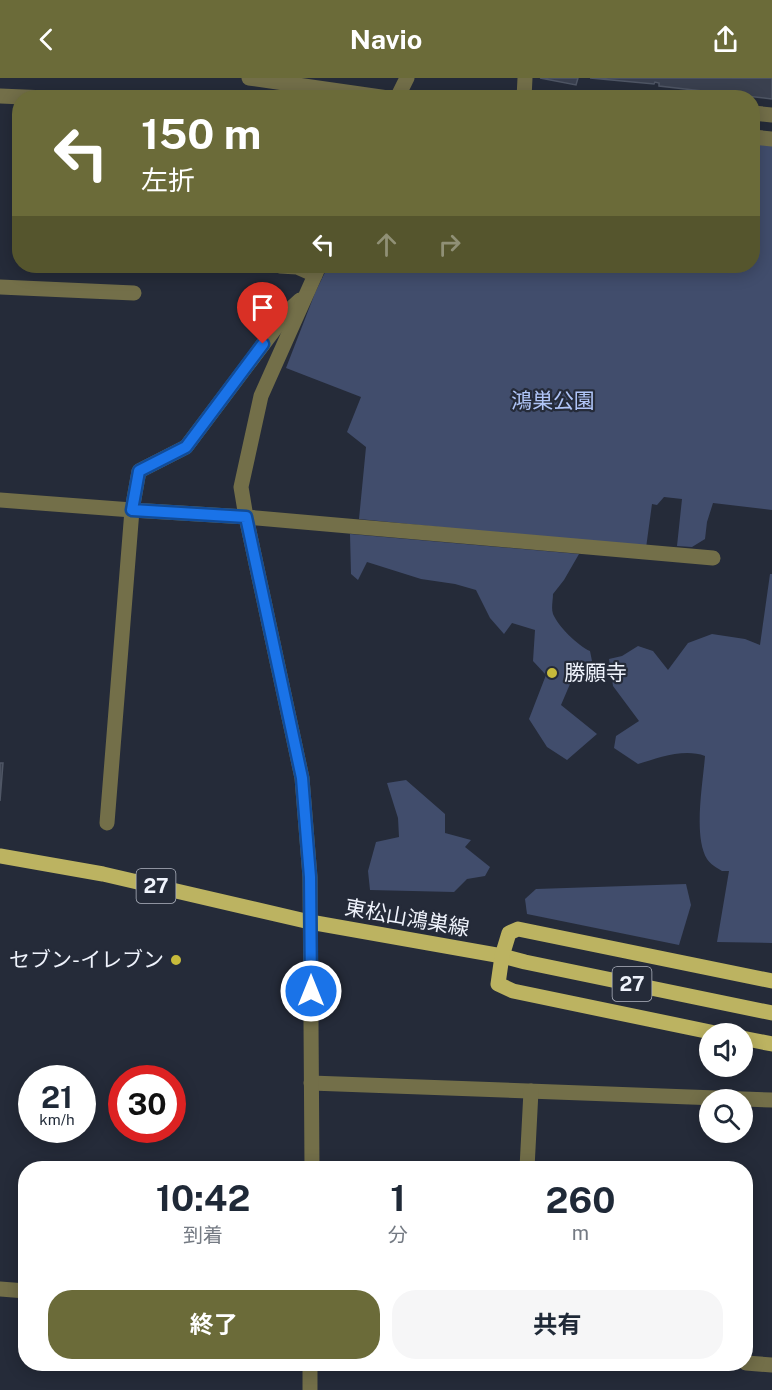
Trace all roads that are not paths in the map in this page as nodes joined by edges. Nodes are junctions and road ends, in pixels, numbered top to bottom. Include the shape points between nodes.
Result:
1 (249, 78) edge
2 (332, 90) edge
3 (316, 273) edge
4 (0, 287) edge
5 (134, 293) dead end
6 (307, 294) junction
7 (0, 500) edge
8 (132, 510) junction
9 (246, 517) junction
10 (713, 558) dead end
11 (107, 823) dead end
12 (0, 856) edge
13 (310, 922) junction
14 (502, 956) junction
15 (772, 981) edge
16 (772, 1013) edge
17 (699, 1030) edge
18 (753, 1040) edge
19 (772, 1044) edge
20 (311, 1083) junction
21 (531, 1091) junction
22 (772, 1100) edge
23 (312, 1161) edge
24 (526, 1161) edge
25 (0, 1289) edge
26 (18, 1290) edge
27 (753, 1364) edge
28 (772, 1365) edge
29 (310, 1371) edge
30 (310, 1390) edge

1 - 2 street
3 - 6 street
4 - 5 street
6 - 8 street via 289,310 186,447 139,471
6 - 9 street via 261,396 241,487
7 - 8 street
8 - 9 street
8 - 11 street
9 - 10 street
9 - 13 street via 302,778
12 - 13 main road, 東松山鴻巣線 / 27 via 103,874
13 - 14 main road, 東松山鴻巣線 / 27
13 - 20 street
14 - 15 main road via 509,933 518,929
14 - 16 main road, 東松山鴻巣線 / 27
14 - 17 main road via 498,984 513,991
18 - 19 main road
20 - 21 street
20 - 23 street
21 - 22 street
21 - 24 street
25 - 26 street
27 - 28 street
29 - 30 street

